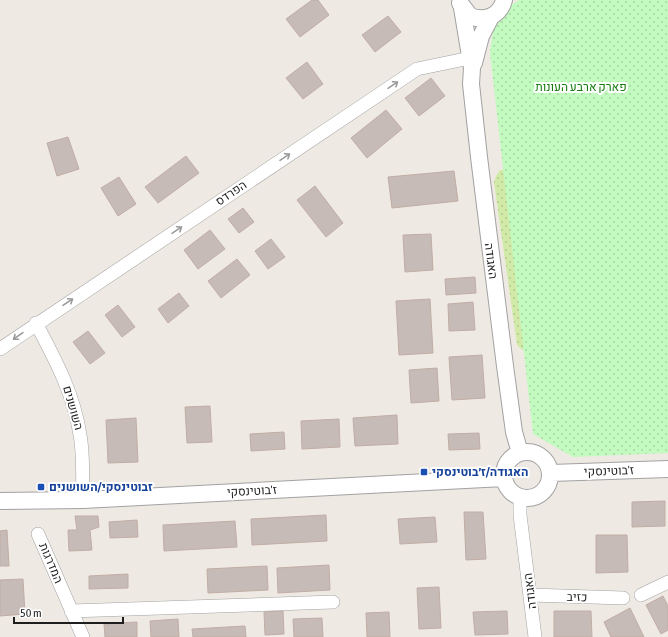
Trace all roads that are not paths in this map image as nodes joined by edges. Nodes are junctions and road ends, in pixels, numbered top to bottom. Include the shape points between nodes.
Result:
1 (516, 0) edge
2 (461, 4) edge
3 (498, 9) edge
4 (471, 63) junction
5 (36, 324) junction
6 (0, 349) edge
7 (520, 453) junction
8 (668, 469) edge
9 (551, 473) junction
10 (504, 478) junction
11 (520, 497) junction
12 (83, 500) junction
13 (0, 501) edge
14 (38, 534) dead end
15 (668, 582) edge
16 (531, 595) junction
17 (641, 595) dead end
18 (623, 598) dead end
19 (333, 602) dead end
20 (71, 611) junction
21 (82, 637) edge
22 (535, 637) edge

1 - 3 street
2 - 3 street via 475,18
2 - 4 street, האגודה
3 - 4 street, האגודה via 481,36
5 -> 4 street, הפרדס via 417,69
4 - 7 street, האגודה via 486,222 514,432
5 -> 6 street, הפרדס
5 - 12 street, השושנים via 63,374 73,404 81,436
7 - 9 street via 535,453 543,457
7 - 10 street via 508,463
8 - 9 street, ז'בוטינסקי
9 - 11 street via 550,481 543,493 529,500
10 - 11 street via 507,486
10 - 12 street, ז'בוטינסקי
11 - 16 street, האגודה via 520,515
12 - 13 street, ז'בוטינסקי
14 - 20 street, המדרגות
15 - 17 street
16 - 18 street, כזיב
16 - 22 street, האגודה
19 - 20 street
20 - 21 street, המדרגות

